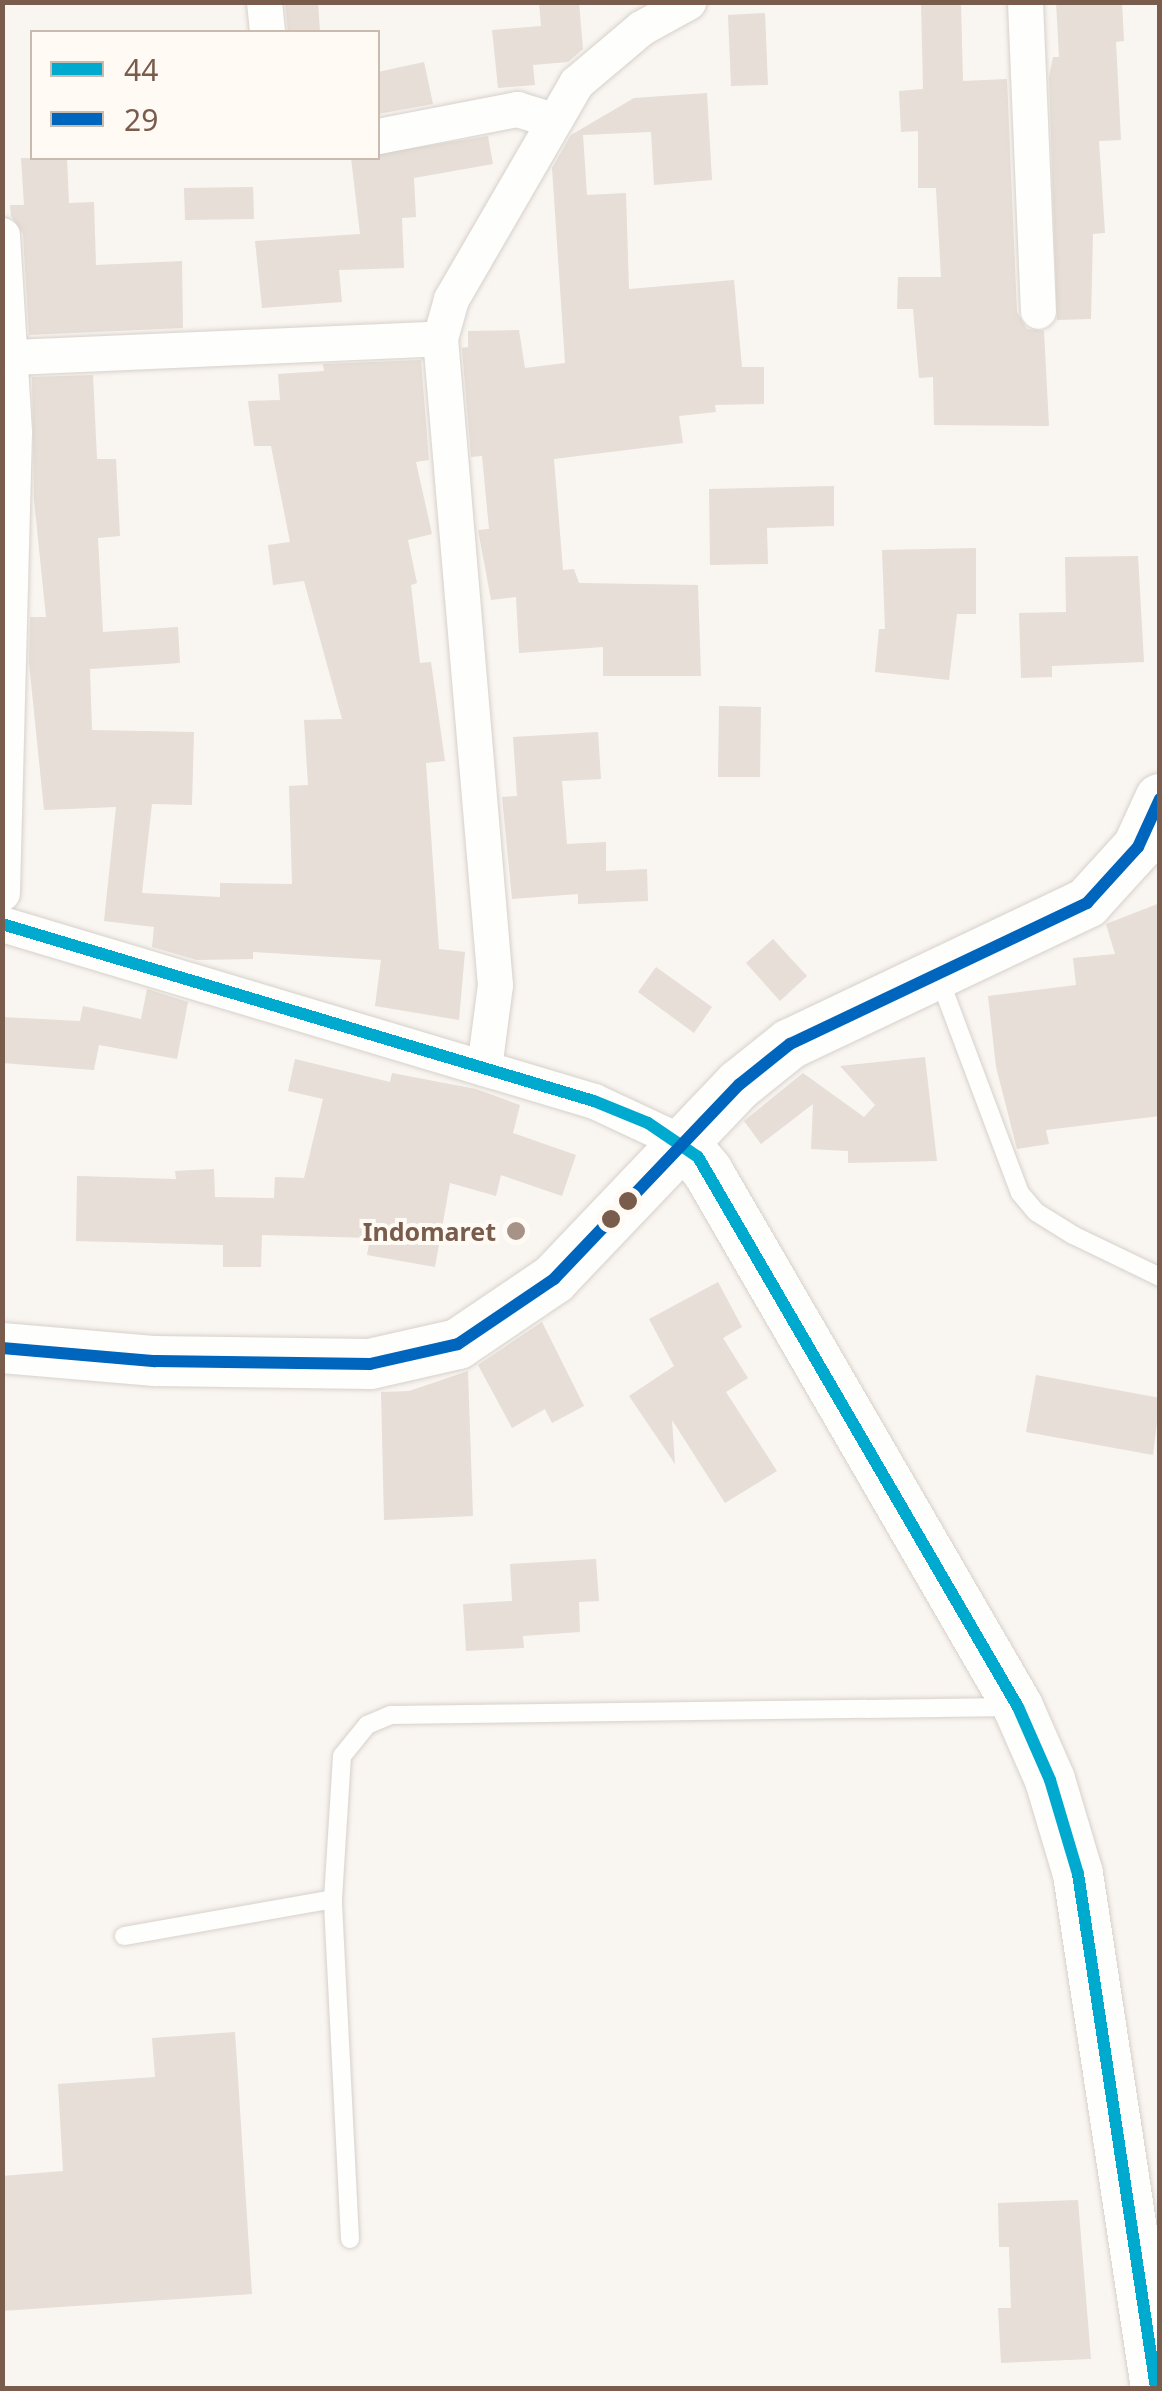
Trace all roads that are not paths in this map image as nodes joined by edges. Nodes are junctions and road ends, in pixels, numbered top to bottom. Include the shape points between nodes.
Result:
1 (264, 2) edge
2 (688, 2) edge
3 (1025, 2) edge
4 (268, 30) edge
5 (550, 119) junction
6 (380, 136) edge
7 (2, 235) edge
8 (1038, 310) dead end
9 (440, 338) junction
10 (13, 357) junction
11 (8, 433) edge
12 (1160, 799) edge
13 (2, 893) edge
14 (2, 924) edge
15 (938, 974) junction
16 (484, 1068) junction
17 (684, 1143) junction
18 (1160, 1277) edge
19 (2, 1348) edge
20 (1018, 1707) junction
21 (333, 1899) junction
22 (124, 1936) dead end
23 (350, 2238) dead end
24 (1156, 2388) edge

1 - 4 street
2 - 5 street via 605,55
3 - 8 street
5 - 6 street via 517,109
5 - 9 street via 452,299
7 - 10 street
9 - 10 street
9 - 16 street via 495,985
10 - 11 street
11 - 13 street
12 - 15 main road via 1138,848 1087,903
14 - 16 street
15 - 17 main road via 790,1044
15 - 18 lane via 1020,1193 1061,1227
16 - 17 street via 594,1101
17 - 19 main road via 554,1279 481,1331 425,1356 370,1364 156,1361
17 - 20 main road via 708,1172
20 - 21 lane via 391,1715 367,1725 342,1756
20 - 24 main road via 1050,1780 1078,1874
21 - 22 lane
21 - 23 lane

